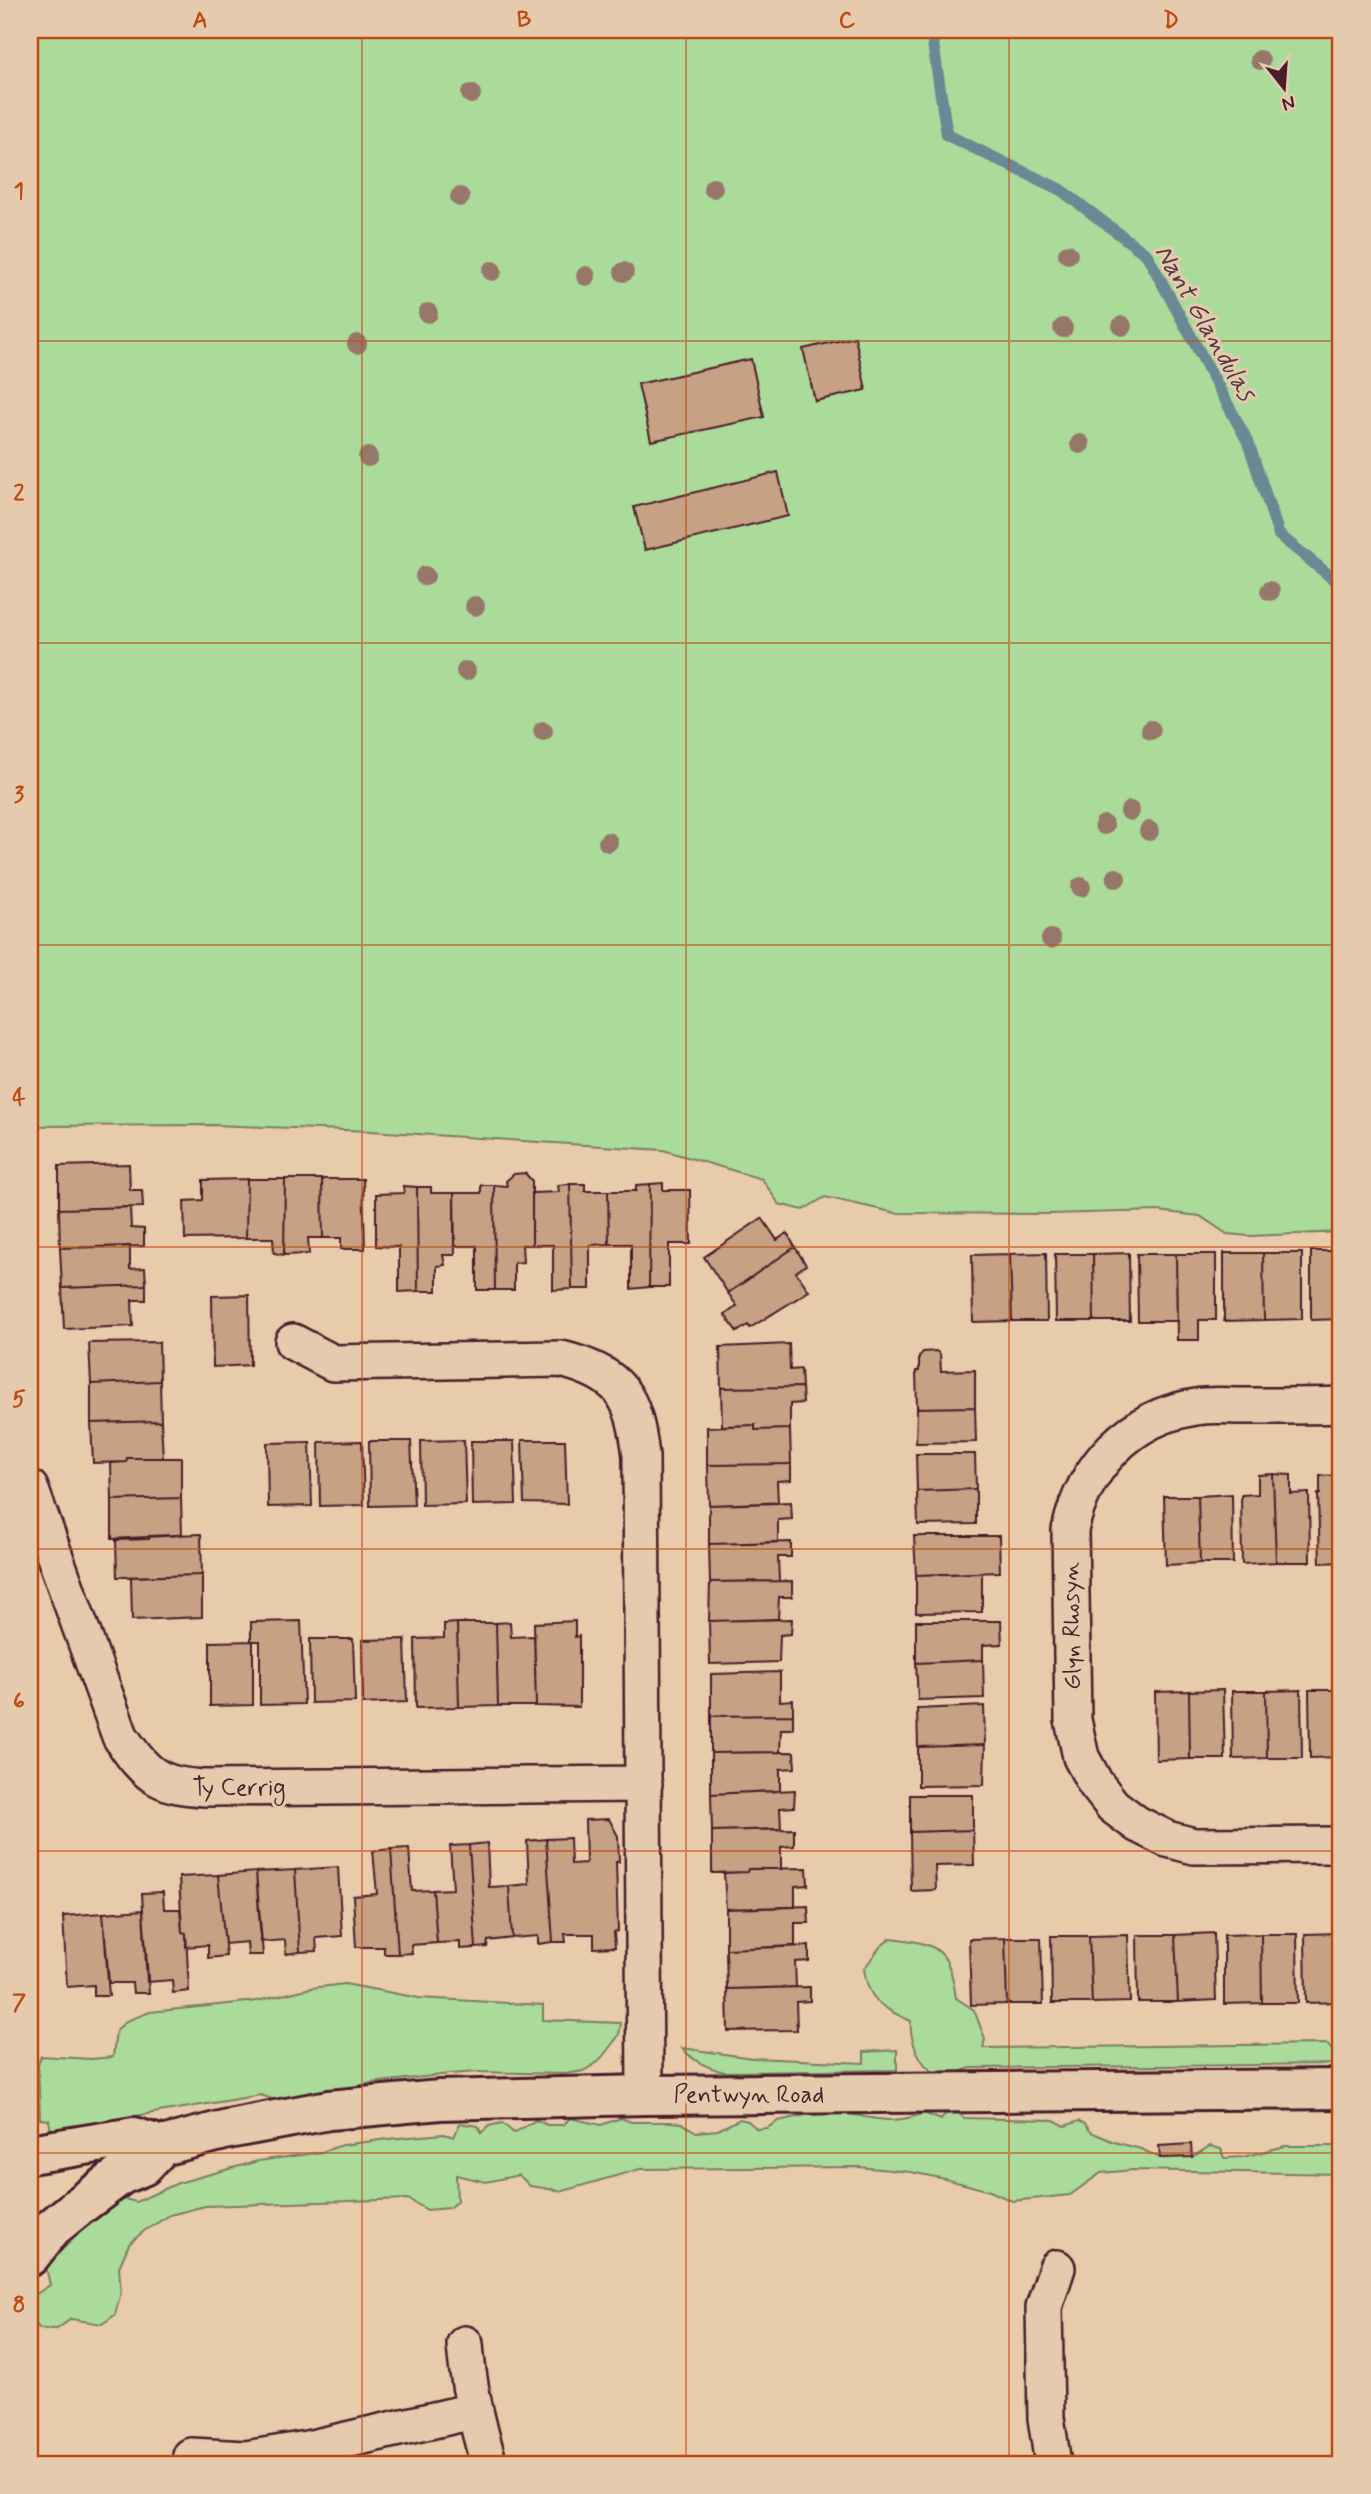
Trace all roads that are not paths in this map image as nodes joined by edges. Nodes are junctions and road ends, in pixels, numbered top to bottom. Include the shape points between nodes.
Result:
1 (293, 1342) dead end
2 (1341, 1405) edge
3 (30, 1488) edge
4 (644, 1784) junction
5 (1341, 1845) edge
6 (1341, 2089) edge
7 (645, 2095) junction
8 (162, 2146) junction
9 (30, 2154) edge
10 (30, 2256) edge
11 (1057, 2268) dead end
12 (466, 2344) dead end
13 (473, 2411) junction
14 (191, 2456) dead end
15 (489, 2464) edge
16 (1053, 2464) edge

1 - 4 street via 333,1363 561,1359 591,1367 630,1402 641,1456
2 - 5 street, Glyn Rhosyn via 1196,1406 1159,1417 1105,1454 1086,1483 1070,1530 1073,1720 1081,1757 1112,1806 1167,1839 1194,1846
3 - 4 street, Ty Cerrig via 120,1736 152,1775 178,1787 205,1788
4 - 7 street
6 - 7 street, Pentwyn Road
7 - 8 street, Pentwyn Road via 440,2100 329,2110
8 - 9 street, Pentwyn Road via 134,2137
8 - 10 street, Pentwyn Road via 143,2166 121,2175 52,2228
11 - 16 street via 1044,2307 1046,2418
12 - 13 street
13 - 14 street via 246,2459
13 - 15 street

